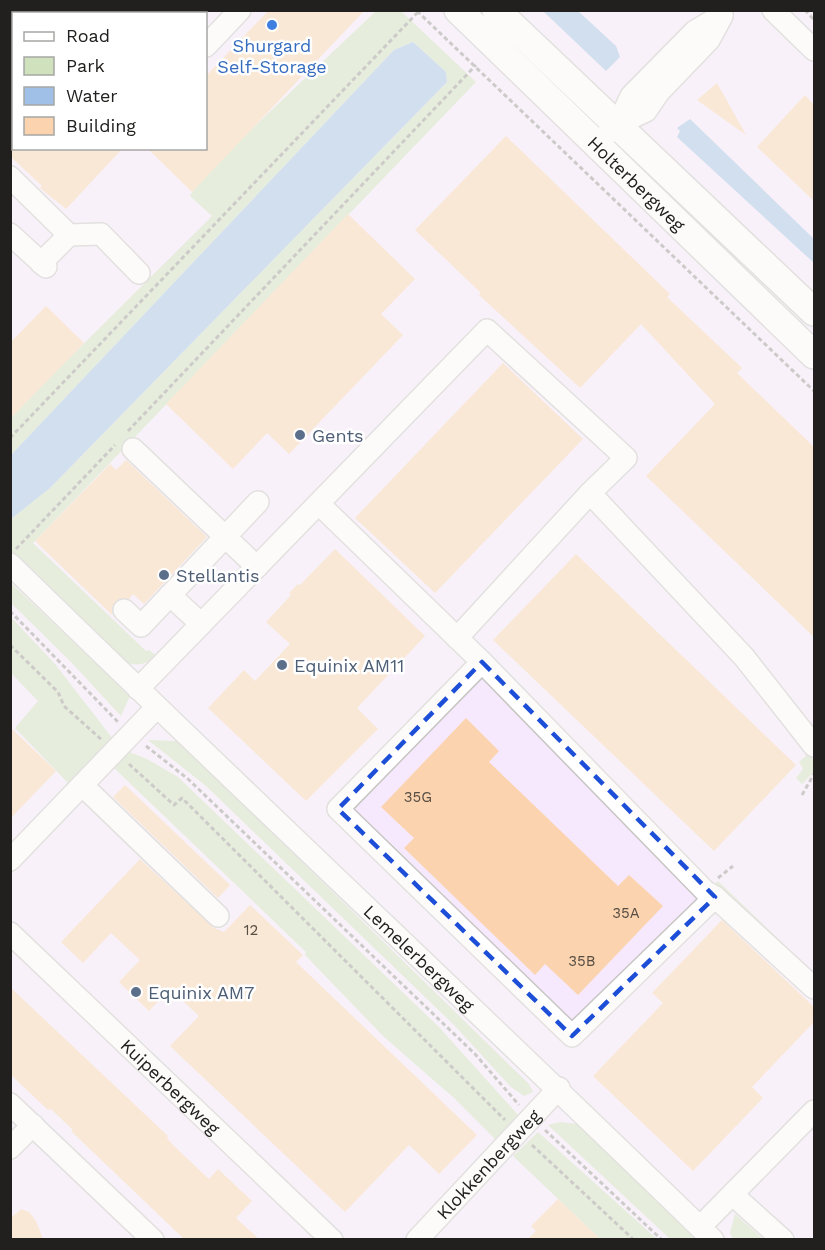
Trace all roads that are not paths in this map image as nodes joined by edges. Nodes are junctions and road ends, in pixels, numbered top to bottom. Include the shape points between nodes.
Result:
1 (240, 10) edge
2 (459, 10) edge
3 (496, 10) edge
4 (773, 10) edge
5 (726, 13) edge
6 (207, 45) edge
7 (814, 50) edge
8 (618, 124) junction
9 (596, 144) junction
10 (10, 177) edge
11 (10, 234) edge
12 (69, 235) junction
13 (139, 273) dead end
14 (814, 312) edge
15 (814, 355) edge
16 (125, 442) road end
17 (590, 493) junction
18 (258, 502) dead end
19 (319, 504) junction
20 (225, 538) junction
21 (10, 564) edge
22 (257, 567) junction
23 (170, 595) junction
24 (124, 610) dead end
25 (201, 624) junction
26 (457, 638) junction
27 (482, 662) junction
28 (138, 689) junction
29 (157, 707) junction
30 (814, 746) edge
31 (82, 785) junction
32 (10, 860) edge
33 (715, 897) junction
34 (218, 916) dead end
35 (10, 933) edge
36 (814, 988) edge
37 (559, 1088) junction
38 (10, 1104) edge
39 (814, 1111) edge
40 (33, 1125) junction
41 (10, 1148) edge
42 (733, 1195) junction
43 (707, 1233) edge
44 (153, 1239) edge
45 (332, 1239) edge
46 (417, 1239) edge
47 (783, 1239) edge

1 - 6 street
2 - 9 main road, Holterbergweg
3 - 8 main road, Holterbergweg
4 - 7 street
5 - 8 street via 695,31 631,96
8 - 9 street
8 - 14 main road, Holterbergweg
9 - 15 main road, Holterbergweg
10 - 12 street
11 - 12 street via 44,265
12 - 13 street via 100,234
16 - 20 street
17 - 19 street via 626,458 487,330
17 - 26 street
17 - 30 street via 744,657
18 - 20 street
19 - 22 street
19 - 26 street
20 - 22 street
20 - 23 street
21 - 28 street, Lemelerbergweg
22 - 25 street
23 - 24 street via 141,626
23 - 25 street
25 - 28 street
26 - 27 street
27 - 33 street
27 - 33 street via 338,809 572,1036
28 - 29 street, Lemelerbergweg
29 - 31 street
29 - 37 street, Lemelerbergweg
31 - 32 street
31 - 34 street
33 - 36 street
35 - 45 street, Kuiperbergweg
37 - 43 street, Lemelerbergweg
37 - 46 street, Klokkenbergweg
38 - 40 street
39 - 42 street, Lemelerbergweg
40 - 41 street
40 - 44 street
42 - 43 street, Lemelerbergweg
42 - 47 street

